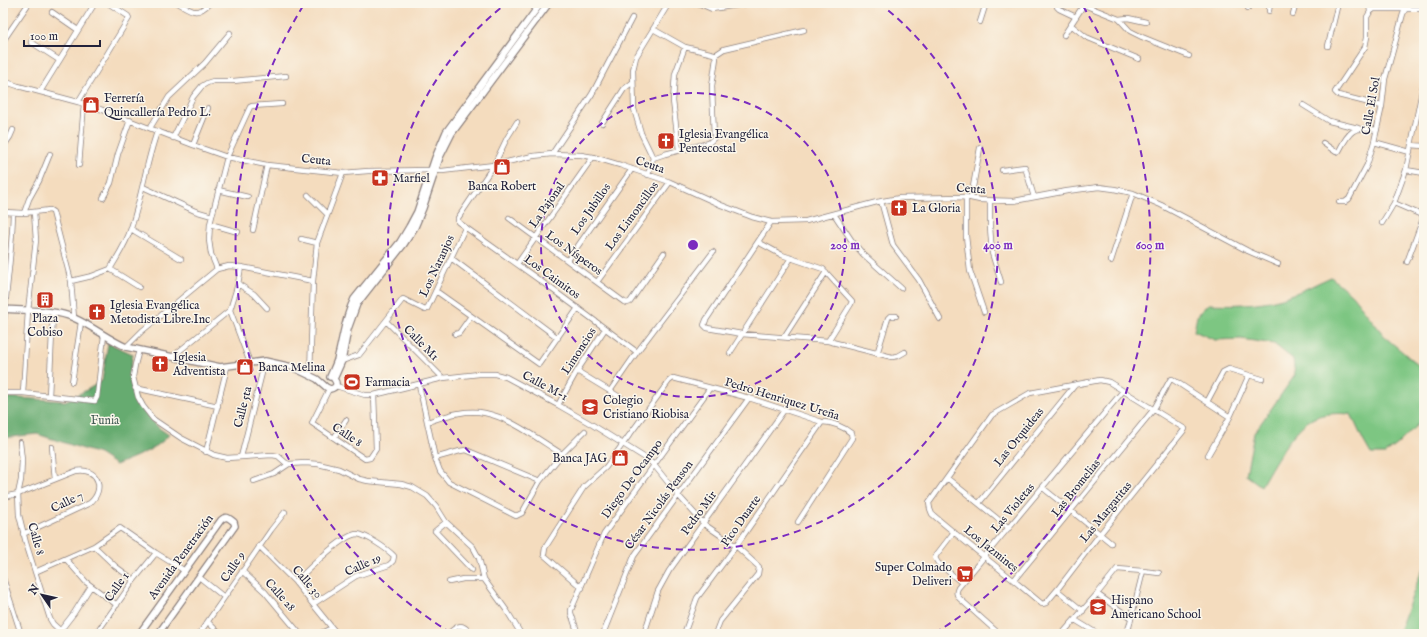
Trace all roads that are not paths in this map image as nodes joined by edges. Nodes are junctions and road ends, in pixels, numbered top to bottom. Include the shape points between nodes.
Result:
1 (29, 3) edge
2 (96, 3) edge
3 (108, 3) edge
4 (178, 3) edge
5 (210, 3) edge
6 (541, 3) edge
7 (549, 3) edge
8 (668, 3) edge
9 (698, 3) edge
10 (751, 3) edge
11 (986, 3) edge
12 (1058, 3) edge
13 (1270, 3) edge
14 (1296, 3) edge
15 (1338, 3) edge
16 (1369, 3) edge
17 (1085, 4) edge
18 (1406, 6) edge
19 (1424, 9) edge
20 (1269, 10) dead end
21 (52, 12) dead end
22 (1370, 12) junction
23 (1293, 14) dead end
24 (1076, 17) junction
25 (632, 18) dead end
26 (1120, 19) junction
27 (980, 22) dead end
28 (1146, 22) dead end
29 (1071, 25) junction
30 (653, 29) junction
31 (78, 30) junction
32 (804, 30) dead end
33 (230, 33) dead end
34 (1064, 35) dead end
35 (3, 41) edge
36 (31, 42) dead end
37 (1328, 46) dead end
38 (685, 47) junction
39 (715, 55) junction
40 (1189, 56) dead end
41 (1139, 59) dead end
42 (59, 60) junction
43 (286, 76) dead end
44 (1424, 81) edge
45 (4, 82) edge
46 (633, 82) junction
47 (40, 92) junction
48 (1422, 99) edge
49 (78, 102) junction
50 (84, 104) junction
51 (282, 104) dead end
52 (1303, 105) dead end
53 (1382, 106) junction
54 (208, 108) dead end
55 (130, 120) junction
56 (517, 122) dead end
57 (602, 123) dead end
58 (150, 128) junction
59 (1358, 128) junction
60 (13, 130) dead end
61 (1377, 130) junction
62 (158, 132) junction
63 (173, 138) junction
64 (1374, 142) junction
65 (1323, 143) dead end
66 (193, 145) junction
67 (1411, 145) junction
68 (1424, 146) edge
69 (3, 148) edge
70 (980, 148) dead end
71 (679, 150) junction
72 (1410, 152) junction
73 (50, 154) dead end
74 (552, 154) junction
75 (227, 157) junction
76 (593, 157) junction
77 (653, 158) junction
78 (79, 165) dead end
79 (267, 165) junction
80 (494, 165) junction
81 (632, 169) junction
82 (434, 170) junction
83 (1002, 170) dead end
84 (1406, 170) junction
85 (343, 173) junction
86 (1424, 173) edge
87 (648, 175) junction
88 (670, 182) junction
89 (143, 187) junction
90 (218, 190) junction
91 (1133, 193) junction
92 (308, 195) dead end
93 (966, 197) junction
94 (1034, 197) junction
95 (104, 198) dead end
96 (248, 198) dead end
97 (971, 198) junction
98 (881, 201) junction
99 (990, 201) junction
100 (1339, 202) dead end
101 (1394, 203) junction
102 (3, 212) edge
103 (34, 212) junction
104 (13, 213) junction
105 (24, 213) junction
106 (327, 214) junction
107 (834, 214) junction
108 (212, 216) junction
109 (1424, 216) edge
110 (509, 218) dead end
111 (770, 222) junction
112 (210, 224) junction
113 (1382, 224) dead end
114 (465, 228) junction
115 (131, 229) junction
116 (253, 230) dead end
117 (238, 232) dead end
118 (537, 238) junction
119 (301, 239) dead end
120 (758, 242) junction
121 (317, 243) junction
122 (712, 252) dead end
123 (664, 253) dead end
124 (451, 258) junction
125 (791, 258) junction
126 (181, 259) dead end
127 (568, 260) junction
128 (1112, 261) dead end
129 (1407, 262) dead end
130 (517, 264) junction
131 (1278, 264) dead end
132 (242, 267) junction
133 (110, 269) junction
134 (217, 269) junction
135 (826, 272) junction
136 (72, 280) junction
137 (313, 280) junction
138 (597, 282) junction
139 (1001, 282) dead end
140 (238, 284) junction
141 (139, 287) dead end
142 (901, 288) dead end
143 (436, 291) junction
144 (267, 308) dead end
145 (578, 308) junction
146 (4, 309) edge
147 (28, 310) junction
148 (230, 310) junction
149 (984, 312) dead end
150 (53, 313) junction
151 (471, 316) junction
152 (896, 316) dead end
153 (74, 318) junction
154 (940, 319) dead end
155 (386, 321) junction
156 (81, 322) junction
157 (605, 329) junction
158 (455, 334) dead end
159 (742, 334) junction
160 (3, 336) edge
161 (104, 336) junction
162 (784, 337) junction
163 (558, 338) junction
164 (828, 341) junction
165 (126, 347) junction
166 (139, 350) junction
167 (637, 352) junction
168 (905, 352) dead end
169 (730, 353) dead end
170 (877, 354) junction
171 (172, 357) junction
172 (265, 361) junction
173 (342, 361) junction
174 (250, 363) junction
175 (227, 367) junction
176 (577, 371) junction
177 (310, 375) junction
178 (1249, 375) junction
179 (331, 378) junction
180 (443, 378) junction
181 (317, 379) junction
182 (1262, 379) dead end
183 (72, 382) dead end
184 (1076, 384) junction
185 (419, 385) junction
186 (336, 386) junction
187 (135, 388) junction
188 (327, 388) junction
189 (710, 388) junction
190 (610, 391) junction
191 (1123, 391) junction
192 (3, 393) edge
193 (23, 393) junction
194 (374, 395) junction
195 (49, 396) junction
196 (750, 398) junction
197 (623, 399) dead end
198 (1207, 402) junction
199 (558, 405) junction
200 (218, 406) junction
201 (1154, 409) junction
202 (784, 410) junction
203 (1230, 416) junction
204 (346, 420) dead end
205 (427, 422) junction
206 (822, 422) junction
207 (585, 432) dead end
208 (334, 438) junction
209 (20, 442) dead end
210 (622, 443) junction
211 (52, 447) dead end
212 (206, 452) junction
213 (562, 454) junction
214 (1208, 455) dead end
215 (241, 457) junction
216 (435, 458) junction
217 (289, 464) junction
218 (654, 465) junction
219 (947, 478) junction
220 (54, 479) junction
221 (254, 481) dead end
222 (540, 481) junction
223 (1042, 488) junction
224 (18, 494) junction
225 (678, 495) junction
226 (3, 497) edge
227 (979, 503) junction
228 (1071, 510) junction
229 (285, 512) dead end
230 (446, 522) junction
231 (798, 522) dead end
232 (704, 524) junction
233 (1009, 528) junction
234 (954, 532) junction
235 (23, 534) junction
236 (1100, 534) junction
237 (1112, 543) dead end
238 (94, 546) junction
239 (259, 546) junction
240 (736, 546) junction
241 (156, 553) junction
242 (984, 558) junction
243 (66, 559) junction
244 (472, 570) dead end
245 (185, 571) junction
246 (242, 571) junction
247 (1143, 571) junction
248 (35, 572) junction
249 (1159, 573) dead end
250 (199, 577) junction
251 (3, 578) edge
252 (134, 580) junction
253 (484, 580) junction
254 (1014, 580) junction
255 (295, 582) junction
256 (449, 582) dead end
257 (962, 583) junction
258 (91, 586) junction
259 (582, 588) junction
260 (1057, 590) junction
261 (1097, 594) junction
262 (224, 598) junction
263 (117, 604) junction
264 (313, 604) junction
265 (1042, 604) joint
266 (1082, 611) junction
267 (1131, 618) junction
268 (1075, 620) junction
269 (208, 622) junction
270 (332, 628) junction
271 (60, 631) junction
272 (21, 634) edge
273 (64, 634) edge
274 (96, 634) edge
275 (140, 634) edge
276 (158, 634) edge
277 (199, 634) edge
278 (220, 634) edge
279 (300, 634) edge
280 (319, 634) edge
281 (337, 634) edge
282 (448, 634) edge
283 (471, 634) edge
284 (521, 634) edge
285 (578, 634) edge
286 (604, 634) edge
287 (644, 634) edge
288 (684, 634) edge
289 (715, 634) edge
290 (998, 634) edge
291 (1062, 634) edge
292 (1098, 634) edge
293 (1124, 634) edge

1 - 35 street
2 - 31 street
3 - 49 street via 129,18
4 - 5 street via 198,12
6 - 82 street via 453,121 440,146
7 - 82 street via 460,121
8 - 30 street
9 - 10 street via 712,9
11 - 27 street
12 - 24 street via 1059,9
13 - 20 street
14 - 23 street
15 - 37 street
16 - 22 street
17 - 24 street
17 - 26 street
18 - 19 street
18 - 22 street via 1374,9
18 - 53 street, Calle El Sol via 1385,79
21 - 31 street
22 - 53 street via 1367,17 1367,42 1335,92 1338,95
24 - 29 street
25 - 74 street via 592,94
26 - 28 street
26 - 40 street via 1130,31
29 - 34 street
29 - 41 street via 1086,37
30 - 38 street
30 - 46 street via 636,57
31 - 42 street
32 - 39 street via 724,49
33 - 58 street via 205,63 169,97
36 - 42 street
38 - 39 street
38 - 71 street via 675,74 673,101
39 - 71 street via 712,86 714,138 709,143
42 - 47 street
43 - 63 street via 207,83 193,97
44 - 48 street
45 - 47 street, Ceuta
46 - 57 street via 624,89
46 - 77 street via 634,109 641,133
47 - 49 street, Ceuta
48 - 67 street
49 - 50 street, Ceuta
50 - 55 street, Ceuta
50 - 78 street
51 - 75 street via 250,107
52 - 59 street via 1329,121
53 - 61 street, Calle El Sol
54 - 66 street
55 - 58 street, Ceuta
55 - 95 street
56 - 80 street
58 - 62 street, Ceuta
59 - 61 street
59 - 65 street via 1346,138 1339,151 1336,152
60 - 69 street
61 - 64 street, Calle El Sol
62 - 63 street, Ceuta
62 - 89 street
63 - 66 street, Ceuta
64 - 72 street
64 - 100 street, Calle El Sol via 1367,166 1349,199
66 - 75 street, Ceuta
67 - 68 street
67 - 72 street
70 - 97 street
71 - 77 street
72 - 84 street
73 - 105 street
74 - 76 street, Ceuta
74 - 80 street, Ceuta
75 - 79 street, Ceuta
75 - 90 street
76 - 81 street, Ceuta
76 - 118 street, La Pajonal
77 - 87 street
79 - 85 street, Ceuta
79 - 116 street
80 - 82 street, Ceuta
80 - 114 street, Los Caimitos via 458,218 458,222
81 - 87 street, Ceuta
81 - 127 street, Los Jubillos
82 - 85 street, Ceuta
82 - 173 street via 424,208 415,227 357,304 348,329
82 - 179 street via 417,212 400,242 349,308
83 - 94 street via 1025,167
84 - 86 street
84 - 101 street
85 - 106 street
87 - 88 street, Ceuta
88 - 111 street, Ceuta via 721,205
88 - 138 street, Los Limoncillos
89 - 108 street
89 - 115 street
90 - 96 street
90 - 108 street
91 - 94 street, Ceuta via 1099,188
91 - 128 street
91 - 131 street, Ceuta
92 - 106 street
93 - 97 street, Ceuta
93 - 98 street, Ceuta via 900,198
93 - 149 street via 966,236 970,271
94 - 99 street, Ceuta via 1014,201
97 - 99 street, Ceuta
98 - 107 street, Ceuta
98 - 154 street via 892,245 919,280
99 - 139 street via 992,253
101 - 109 street
101 - 113 street
102 - 104 street
103 - 105 street
103 - 136 street via 53,212
103 - 147 street via 36,240
104 - 105 street
104 - 146 street via 12,250
106 - 121 street
107 - 111 street, Ceuta via 806,221
107 - 142 street via 863,254
108 - 112 street
109 - 129 street
110 - 118 street, Los Nísperos
111 - 120 street
112 - 117 street
112 - 134 street via 211,254
114 - 124 street, Los Naranjos
114 - 130 street, Los Caimitos
115 - 126 street
115 - 133 street
118 - 127 street, Los Nísperos
118 - 130 street, La Pajonal
119 - 121 street
120 - 125 street
120 - 159 street via 704,325 707,328
121 - 137 street
122 - 167 street
123 - 138 street, Los Nísperos via 630,302 627,303
124 - 143 street, Los Naranjos
124 - 163 street
125 - 135 street
125 - 159 street
127 - 138 street, Los Nísperos
130 - 145 street, Los Caimitos
132 - 134 street via 229,266
132 - 137 street
132 - 140 street
133 - 136 street
133 - 141 street
134 - 165 street
135 - 162 street
135 - 164 street via 852,301
136 - 153 street
137 - 177 street
140 - 144 street via 254,294
140 - 148 street
143 - 151 street
143 - 155 street, Los Naranjos via 426,310 403,299
145 - 157 street, Los Caimitos
145 - 163 street
146 - 147 street
146 - 160 street
147 - 150 street
147 - 193 street
148 - 171 street
148 - 174 street
150 - 153 street
150 - 195 street
151 - 158 street via 459,333
151 - 163 street via 537,364
152 - 170 street via 888,318
153 - 156 street
155 - 173 street via 360,355
155 - 180 street, Calle M1
156 - 161 street
156 - 183 street
157 - 167 street, Los Caimitos
157 - 176 street, Limoncios
159 - 162 street
159 - 169 street
161 - 165 street
161 - 195 street via 96,400
162 - 164 street
164 - 170 street
165 - 166 street
166 - 171 street
166 - 187 street via 133,377
167 - 190 street
168 - 170 street via 895,357
171 - 175 street
172 - 174 street
172 - 177 street via 292,367
172 - 215 street, Calle 5ta
173 - 179 street
174 - 175 street
175 - 200 street
176 - 190 street
176 - 199 street, Limoncios
177 - 181 street
178 - 182 street
178 - 198 street via 1229,369 1223,372
178 - 203 street
179 - 181 street
179 - 186 street via 336,382
179 - 188 street via 325,381
180 - 185 street, Calle M-1
180 - 199 street, Calle M-1 via 495,374 506,377
181 - 188 street
184 - 191 street via 1100,380 1109,382
184 - 219 street via 1030,393 992,415
184 - 227 street, Las Orquideas
185 - 194 street, Calle M-1
185 - 205 street
186 - 188 street via 333,389
186 - 194 street, Calle M-1 via 365,395
187 - 200 street
187 - 212 street via 143,406 153,419
188 - 208 street, Calle 8 via 312,423
189 - 196 street, Pedro Henriquez Ureña
189 - 210 street, Pedro Henriquez Ureña via 673,378
189 - 218 street, Diego De Ocampo
190 - 197 street
191 - 201 street
191 - 223 street, Las Violetas
192 - 193 street
193 - 195 street
194 - 208 street, Calle 8 via 376,449 370,458 365,459
196 - 202 street, Pedro Henriquez Ureña
196 - 225 street, César Nicolás Penson
198 - 201 street, Las Bromelias via 1172,379
198 - 203 street
199 - 210 street, Calle M-1
200 - 212 street
201 - 228 street, Las Bromelias
201 - 236 street, Las Margaritas via 1184,427 1185,431
202 - 206 street, Pedro Henriquez Ureña
202 - 232 street, Pedro Mir
203 - 214 street
204 - 208 street
205 - 213 street via 449,414 484,413 500,418
205 - 216 street
206 - 231 street, Pedro Henriquez Ureña via 846,428 852,438
206 - 240 street, Pico Duarte
207 - 213 street
209 - 224 street, Calle 8 via 22,460
210 - 218 street, Calle M-1
210 - 259 street via 606,467 584,487 545,548 544,555
211 - 220 street
212 - 215 street via 227,458
213 - 222 street
215 - 217 street via 272,455
216 - 222 street via 466,450
216 - 222 street via 440,470 450,482 516,516 522,513
217 - 221 street via 274,474
217 - 230 street via 318,464 368,482 412,487 427,496
218 - 225 street, Calle M-1
218 - 259 street, Diego De Ocampo via 604,534
219 - 227 street
219 - 234 street, Los Jazmines via 929,503 932,514
220 - 224 street, Calle 7
220 - 235 street, Calle 7 via 76,471 89,472 97,480 97,492 87,505
223 - 228 street
223 - 233 street, Las Violetas
224 - 226 street, Calle 7
224 - 235 street, Calle 8
225 - 232 street, Calle M-1
225 - 286 street, César Nicolás Penson via 634,556
227 - 233 street
228 - 236 street
228 - 254 street, Las Bromelias
229 - 239 street, Calle 9
230 - 244 street via 435,531
230 - 253 street via 473,547 479,558
232 - 240 street, Calle M-1
232 - 287 street, Pedro Mir via 658,591
233 - 242 street, Las Violetas
234 - 242 street, Los Jazmines
234 - 257 street via 935,558
235 - 248 street, Calle 8
236 - 237 street
236 - 260 street, Las Margaritas
238 - 241 street via 120,528
238 - 243 street
238 - 252 street
239 - 246 street, Calle 9
239 - 255 street, Calle 30
240 - 288 street, Pico Duarte via 697,598
240 - 289 street, Calle M-1 via 760,570 720,621
241 - 245 street
241 - 252 street, Calle 1
242 - 254 street, Los Jazmines
242 - 257 street, Las Violetas
243 - 248 street
243 - 258 street
245 - 250 street, Avenida Penetración via 221,520 228,517 235,526
245 - 275 street, Avenida Penetración
246 - 262 street, Calle 9
246 - 279 street, Calle 28 via 265,592
247 - 249 street
247 - 261 street via 1117,569
247 - 267 street
248 - 271 street, Calle 8 via 50,619
250 - 262 street
250 - 276 street, Avenida Penetración
251 - 272 street
252 - 263 street, Calle 1
253 - 256 street via 463,579
253 - 284 street
254 - 265 street, Los Jazmines
255 - 264 street, Calle 30
255 - 264 street, Calle 19 via 342,540 356,534 366,537 394,556 389,565 356,576
257 - 290 street via 956,592 957,595
258 - 263 street
258 - 271 street
259 - 285 street, Diego De Ocampo via 571,610
260 - 265 street, Las Margaritas
260 - 266 street
261 - 266 street
261 - 267 street
262 - 269 street, Calle 9
263 - 274 street, Calle 1
264 - 270 street, Calle 30
266 - 268 street
267 - 293 street
268 - 291 street
268 - 292 street
269 - 277 street, Calle 9
269 - 278 street
270 - 280 street
270 - 281 street, Calle 30
271 - 273 street, Calle 8
282 - 283 street via 459,626 463,626

